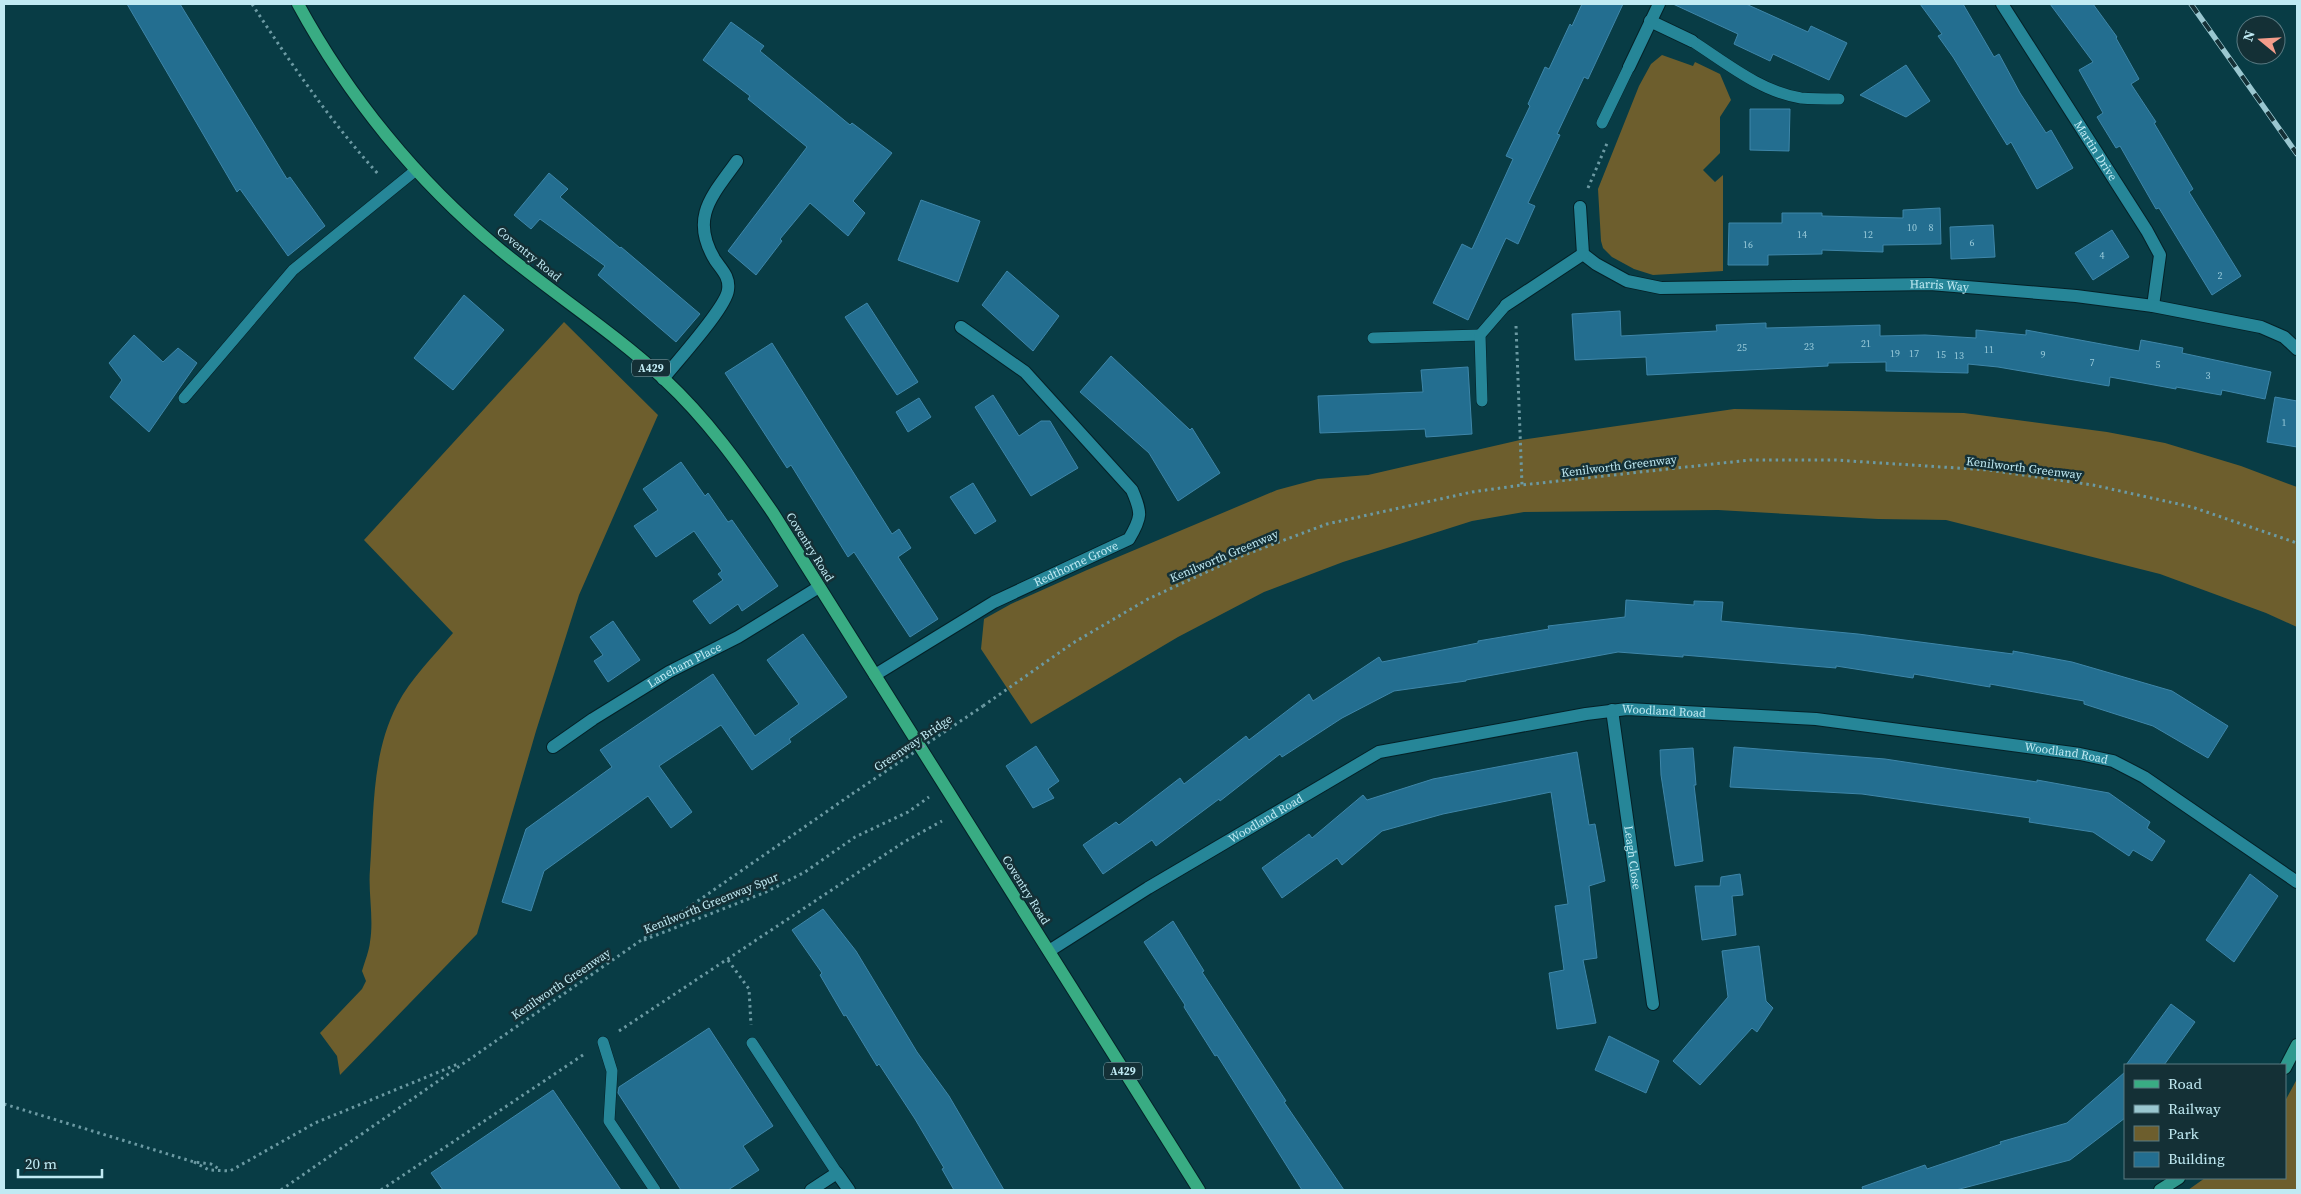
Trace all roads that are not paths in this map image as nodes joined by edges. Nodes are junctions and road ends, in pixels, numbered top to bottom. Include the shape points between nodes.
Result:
1 (298, 4) edge
2 (1659, 4) edge
3 (2002, 4) edge
4 (1650, 21) junction
5 (1692, 41) joint
6 (1629, 67) joint
7 (1839, 99) dead end
8 (1602, 123) dead end
9 (737, 161) dead end
10 (416, 170) junction
11 (1580, 207) dead end
12 (1583, 254) junction
13 (1506, 305) joint
14 (2153, 306) junction
15 (961, 327) dead end
16 (1480, 335) junction
17 (1374, 338) dead end
18 (2297, 349) edge
19 (664, 379) junction
20 (184, 398) dead end
21 (1482, 401) dead end
22 (819, 588) junction
23 (875, 675) junction
24 (1612, 710) junction
25 (553, 747) dead end
26 (2297, 882) edge
27 (1049, 951) junction
28 (1653, 1004) dead end
29 (603, 1042) road end
30 (752, 1043) road end
31 (2297, 1045) edge
32 (2286, 1066) edge
33 (837, 1173) junction
34 (2177, 1179) edge
35 (655, 1190) edge
36 (811, 1190) edge
37 (848, 1190) edge
38 (1199, 1190) edge
39 (2160, 1190) edge

1 - 10 main road, Coventry Road / A429 via 358,99
2 - 4 street
3 - 14 street, Martin Drive via 2148,231 2160,255
4 - 5 street
4 - 6 street
5 - 7 lane via 1779,92 1801,98
6 - 8 lane
9 - 19 street via 707,205 704,216 708,242 729,284 725,302
10 - 19 main road, Coventry Road / A429 via 497,248
10 - 20 lane via 292,270
11 - 12 street
12 - 13 street
12 - 14 street, Harris Way via 1627,281 1661,288 1930,284
13 - 16 lane
14 - 18 street, Harris Way via 2261,327 2284,337
15 - 23 street, Redthorne Grove via 1025,372 1132,490 1141,510 1138,524 1129,539 994,602
16 - 17 lane
16 - 21 lane
19 - 22 main road, Coventry Road / A429 via 714,430 740,465
22 - 23 main road, Coventry Road / A429
22 - 25 street, Laneham Place via 738,637 669,672
23 - 27 main road, Coventry Road / A429
24 - 26 street, Woodland Road via 1816,719 2102,758 2144,777
24 - 27 street, Woodland Road via 1380,752 1148,888
24 - 28 street, Leagh Close
27 - 38 main road, Coventry Road / A429
29 - 35 lane via 612,1071 609,1121
30 - 33 lane
31 - 32 street
33 - 36 street
33 - 37 street
34 - 39 street

